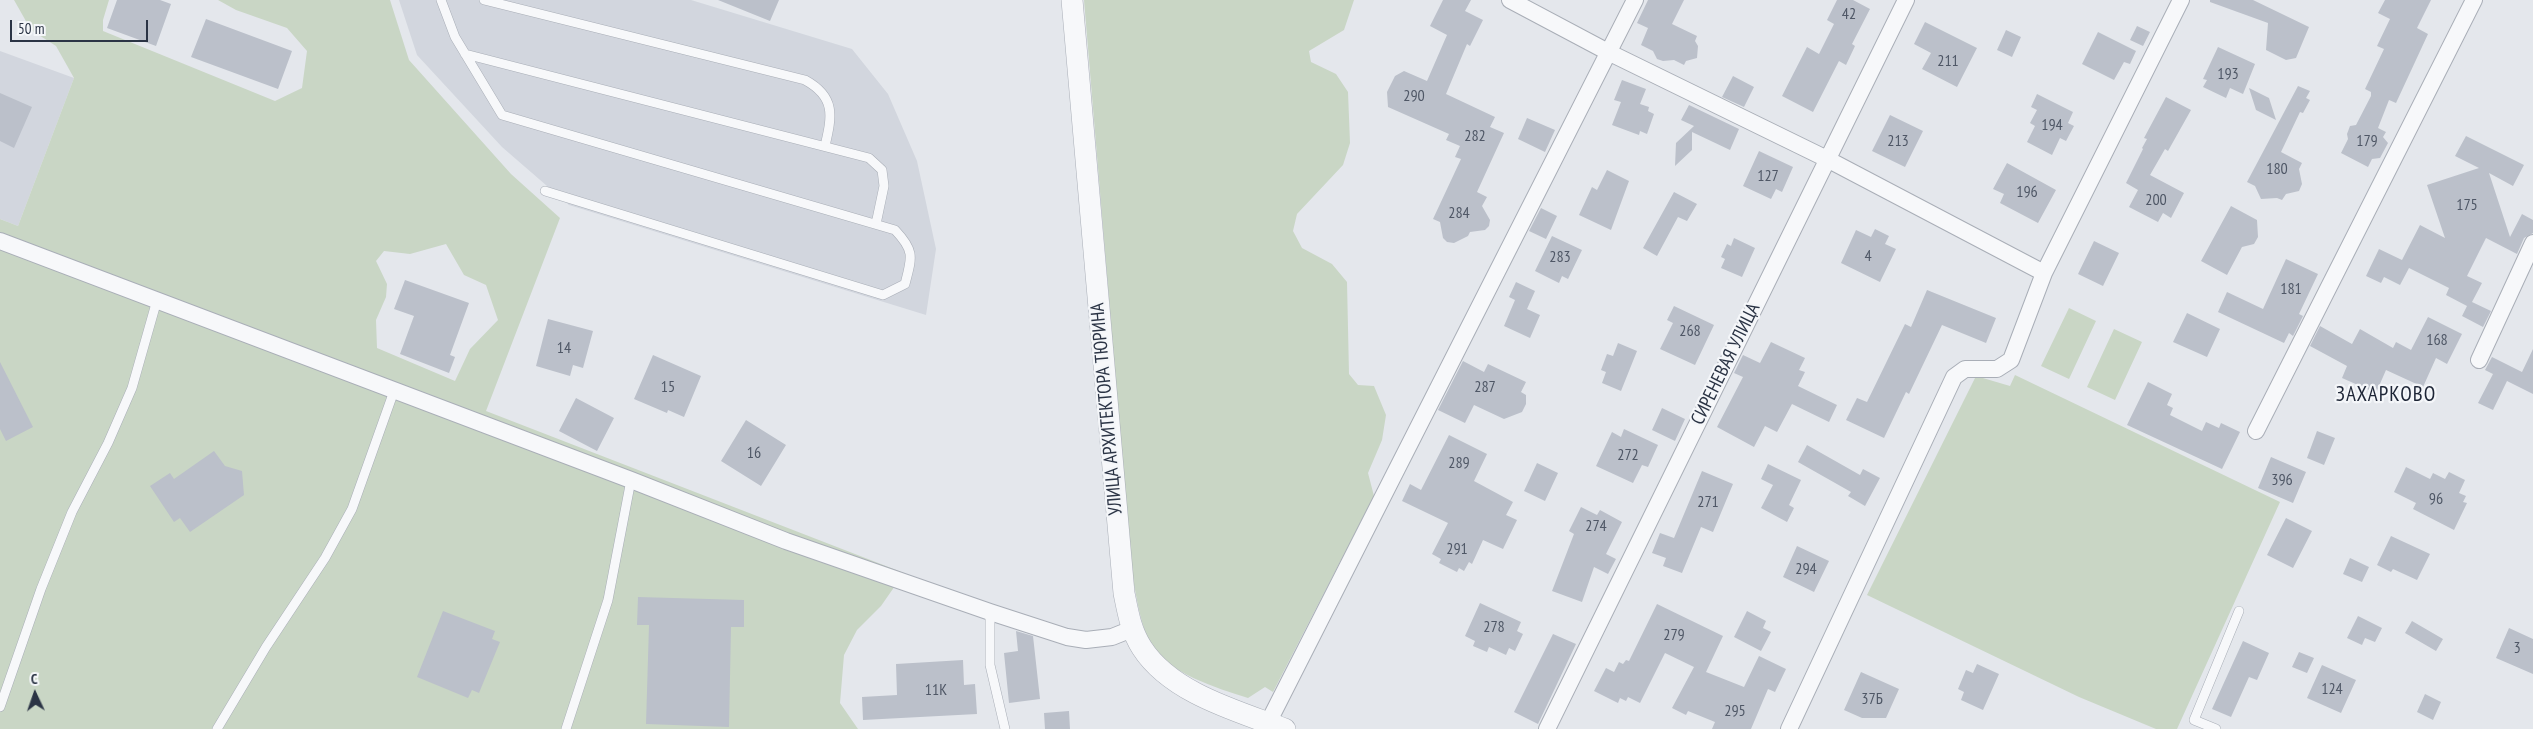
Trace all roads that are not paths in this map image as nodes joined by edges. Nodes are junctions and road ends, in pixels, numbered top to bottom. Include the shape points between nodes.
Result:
1 (441, 0) edge
2 (484, 0) edge
3 (1072, 0) edge
4 (1510, 0) edge
5 (1635, 0) edge
6 (1906, 0) edge
7 (2180, 0) edge
8 (2474, 0) edge
9 (1608, 52) junction
10 (465, 54) junction
11 (825, 146) junction
12 (1827, 159) junction
13 (545, 191) dead end
14 (876, 224) junction
15 (0, 241) edge
16 (2533, 243) edge
17 (2044, 273) junction
18 (157, 300) junction
19 (2479, 360) dead end
20 (394, 391) junction
21 (2256, 431) dead end
22 (631, 480) junction
23 (2239, 611) dead end
24 (990, 612) junction
25 (1132, 629) junction
26 (0, 707) edge
27 (1276, 726) edge
28 (217, 729) edge
29 (566, 729) edge
30 (1005, 729) edge
31 (1546, 729) edge
32 (1789, 729) edge
33 (2216, 729) edge

1 - 10 lane
2 - 11 lane via 805,80 819,88 829,102 831,120
3 - 25 street, УЛИЦА АРХИТЕКТОРА ТЮРИНА via 1122,574
4 - 9 street
5 - 9 street
6 - 12 street, СИРЕНЕВАЯ УЛИЦА
7 - 17 street
8 - 21 street
9 - 12 street
9 - 27 street
10 - 11 lane
10 - 14 lane via 502,115
11 - 14 lane via 869,158 882,170 884,186
12 - 17 street
12 - 31 street, СИРЕНЕВАЯ УЛИЦА
13 - 14 lane via 883,295 905,284 912,257 908,244 895,230
15 - 18 street
16 - 19 street
17 - 32 street via 2011,360 1996,369 1965,370 1954,377
18 - 20 street
18 - 26 lane via 132,388 72,512 40,589
20 - 22 street
20 - 28 lane via 352,509 325,558
22 - 24 street via 786,541
22 - 29 lane via 608,600
23 - 33 lane via 2194,720
24 - 25 street via 1086,640 1112,637
24 - 30 lane via 990,665
25 - 27 street, УЛИЦА АРХИТЕКТОРА ТЮРИНА via 1155,665 1184,687

